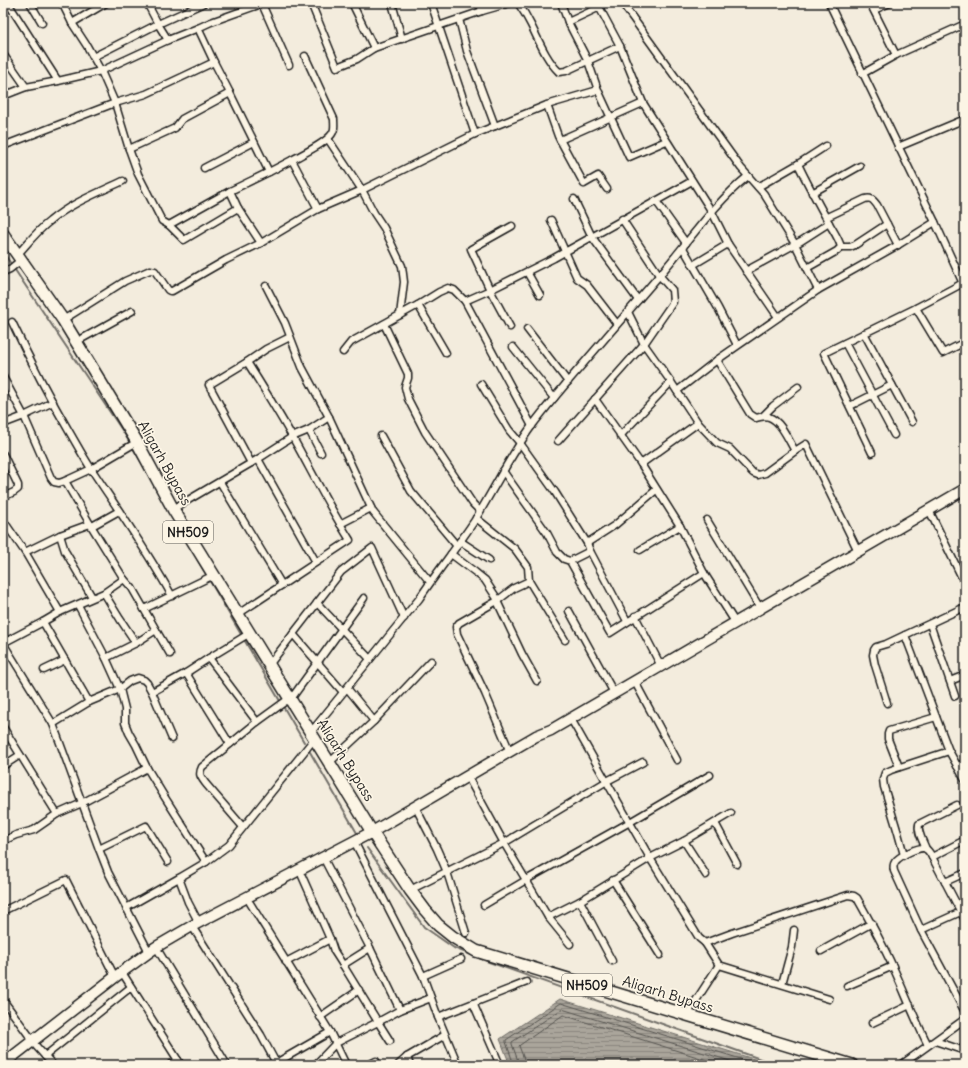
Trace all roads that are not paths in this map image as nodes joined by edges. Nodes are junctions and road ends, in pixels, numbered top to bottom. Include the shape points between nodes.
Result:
1 (8, 3) edge
2 (30, 3) edge
3 (62, 3) edge
4 (106, 3) edge
5 (147, 3) edge
6 (204, 3) edge
7 (263, 3) edge
8 (311, 3) edge
9 (352, 3) edge
10 (392, 3) edge
11 (431, 3) edge
12 (480, 3) edge
13 (510, 3) edge
14 (518, 3) edge
15 (561, 3) edge
16 (622, 3) edge
17 (829, 3) edge
18 (870, 3) edge
19 (890, 3) edge
20 (598, 5) edge
21 (874, 10) junction
22 (482, 11) junction
23 (459, 19) junction
24 (568, 22) junction
25 (42, 23) dead end
26 (72, 23) junction
27 (158, 24) junction
28 (965, 24) edge
29 (438, 27) junction
30 (198, 28) junction
31 (402, 39) junction
32 (168, 40) junction
33 (620, 46) junction
34 (374, 48) junction
35 (3, 54) edge
36 (896, 55) junction
37 (305, 56) dead end
38 (93, 57) junction
39 (588, 61) junction
40 (214, 62) junction
41 (289, 65) dead end
42 (101, 71) junction
43 (862, 74) junction
44 (58, 81) junction
45 (26, 87) junction
46 (598, 90) junction
47 (230, 93) junction
48 (3, 96) edge
49 (643, 103) junction
50 (115, 104) junction
51 (548, 105) junction
52 (611, 118) junction
53 (965, 118) edge
54 (495, 126) junction
55 (475, 134) junction
56 (328, 139) junction
57 (560, 140) junction
58 (666, 141) junction
59 (254, 142) junction
60 (3, 146) edge
61 (826, 146) dead end
62 (898, 147) junction
63 (129, 149) junction
64 (292, 160) junction
65 (798, 164) junction
66 (860, 166) dead end
67 (204, 168) dead end
68 (269, 172) junction
69 (748, 176) junction
70 (123, 181) dead end
71 (692, 181) junction
72 (758, 187) junction
73 (607, 189) dead end
74 (362, 190) junction
75 (230, 191) junction
76 (812, 193) junction
77 (574, 199) dead end
78 (656, 201) junction
79 (238, 208) junction
80 (318, 209) junction
81 (712, 212) junction
82 (622, 219) junction
83 (551, 220) dead end
84 (828, 220) junction
85 (935, 222) junction
86 (887, 224) junction
87 (169, 225) junction
88 (512, 226) dead end
89 (3, 234) edge
90 (592, 237) junction
91 (261, 243) junction
92 (728, 244) junction
93 (794, 244) junction
94 (685, 245) junction
95 (898, 245) junction
96 (841, 247) junction
97 (565, 252) junction
98 (19, 259) junction
99 (693, 265) junction
100 (807, 268) junction
101 (746, 271) junction
102 (3, 272) edge
103 (527, 272) junction
104 (659, 275) junction
105 (964, 284) edge
106 (266, 286) dead end
107 (490, 290) junction
108 (818, 290) junction
109 (540, 295) dead end
110 (638, 300) junction
111 (465, 302) junction
112 (418, 306) junction
113 (916, 308) junction
114 (132, 311) dead end
115 (628, 312) junction
116 (400, 315) junction
117 (778, 317) junction
118 (64, 320) junction
119 (12, 322) dead end
120 (384, 324) junction
121 (617, 324) junction
122 (510, 327) dead end
123 (527, 329) dead end
124 (864, 333) junction
125 (290, 337) junction
126 (76, 342) junction
127 (965, 342) edge
128 (845, 343) junction
129 (644, 344) junction
130 (737, 345) junction
131 (513, 347) dead end
132 (343, 352) dead end
133 (446, 353) dead end
134 (717, 360) junction
135 (247, 362) junction
136 (3, 377) edge
137 (568, 382) junction
138 (671, 382) junction
139 (481, 384) dead end
140 (892, 385) junction
141 (798, 387) dead end
142 (677, 391) junction
143 (873, 395) junction
144 (554, 398) junction
145 (595, 399) junction
146 (53, 402) junction
147 (850, 406) junction
148 (24, 416) junction
149 (763, 416) junction
150 (329, 417) junction
151 (912, 422) dead end
152 (3, 424) edge
153 (698, 424) junction
154 (532, 426) junction
155 (309, 430) junction
156 (894, 434) dead end
157 (381, 436) dead end
158 (620, 436) junction
159 (292, 437) junction
160 (558, 441) dead end
161 (520, 443) junction
162 (132, 444) junction
163 (795, 451) junction
164 (321, 453) dead end
165 (872, 453) dead end
166 (3, 454) edge
167 (258, 459) junction
168 (251, 463) junction
169 (641, 464) junction
170 (91, 469) junction
171 (503, 471) junction
172 (65, 481) junction
173 (220, 482) junction
174 (965, 489) edge
175 (656, 490) junction
176 (3, 497) edge
177 (371, 508) junction
178 (173, 509) junction
179 (119, 510) junction
180 (929, 510) junction
181 (480, 511) junction
182 (476, 518) junction
183 (3, 520) edge
184 (707, 520) dead end
185 (340, 524) junction
186 (91, 525) junction
187 (680, 526) junction
188 (9, 529) junction
189 (3, 533) edge
190 (60, 535) junction
191 (587, 543) junction
192 (459, 544) junction
193 (640, 550) dead end
194 (590, 551) junction
195 (858, 551) junction
196 (25, 552) junction
197 (451, 554) junction
198 (489, 560) dead end
199 (570, 561) junction
200 (316, 562) junction
201 (704, 573) junction
202 (210, 576) junction
203 (124, 579) junction
204 (430, 582) junction
205 (529, 582) junction
206 (965, 584) edge
207 (282, 585) junction
208 (104, 593) junction
209 (172, 596) junction
210 (92, 597) junction
211 (364, 598) dead end
212 (497, 601) junction
213 (317, 603) junction
214 (78, 604) junction
215 (965, 607) edge
216 (760, 608) junction
217 (144, 609) junction
218 (568, 611) dead end
219 (60, 612) junction
220 (238, 614) junction
221 (636, 616) junction
222 (404, 618) junction
223 (627, 621) junction
224 (44, 622) junction
225 (736, 622) junction
226 (930, 624) junction
227 (342, 629) junction
228 (156, 630) junction
229 (293, 634) junction
230 (905, 635) junction
231 (246, 636) junction
232 (565, 640) dead end
233 (3, 643) edge
234 (136, 643) junction
235 (170, 654) dead end
236 (106, 658) junction
237 (209, 658) junction
238 (65, 660) junction
239 (370, 660) junction
240 (431, 661) dead end
241 (318, 662) junction
242 (269, 665) junction
243 (661, 666) junction
244 (44, 670) dead end
245 (186, 672) junction
246 (965, 675) edge
247 (537, 681) dead end
248 (950, 681) junction
249 (635, 682) junction
250 (120, 688) junction
251 (345, 690) junction
252 (152, 692) junction
253 (614, 693) junction
254 (955, 696) dead end
255 (289, 699) junction
256 (89, 702) junction
257 (887, 703) dead end
258 (936, 716) junction
259 (571, 719) junction
260 (374, 721) junction
261 (257, 722) junction
262 (53, 724) junction
263 (3, 727) edge
264 (551, 730) junction
265 (313, 735) junction
266 (172, 739) dead end
267 (230, 744) junction
268 (949, 751) junction
269 (510, 752) junction
270 (20, 755) junction
271 (677, 760) dead end
272 (330, 762) junction
273 (643, 762) dead end
274 (965, 763) edge
275 (3, 766) edge
276 (957, 766) junction
277 (899, 767) junction
278 (147, 768) junction
279 (710, 775) dead end
280 (965, 780) edge
281 (470, 781) junction
282 (607, 781) junction
283 (82, 803) junction
284 (957, 805) dead end
285 (418, 812) junction
286 (731, 813) dead end
287 (57, 814) junction
288 (630, 822) junction
289 (715, 823) junction
290 (243, 827) junction
291 (374, 834) junction
292 (965, 840) edge
293 (3, 841) edge
294 (684, 841) junction
295 (504, 843) junction
296 (357, 847) junction
297 (99, 849) junction
298 (926, 849) junction
299 (904, 855) junction
300 (932, 857) junction
301 (650, 858) junction
302 (168, 862) dead end
303 (206, 862) junction
304 (326, 862) junction
305 (737, 864) dead end
306 (447, 872) junction
307 (965, 873) edge
308 (706, 875) dead end
309 (302, 876) junction
310 (178, 878) junction
311 (526, 880) junction
312 (613, 880) junction
313 (945, 882) junction
314 (410, 890) junction
315 (580, 901) junction
316 (250, 903) junction
317 (484, 905) dead end
318 (236, 907) junction
319 (126, 908) junction
320 (3, 911) edge
321 (963, 911) edge
322 (548, 917) junction
323 (965, 920) edge
324 (872, 923) junction
325 (197, 927) junction
326 (794, 930) dead end
327 (921, 930) junction
328 (466, 933) dead end
329 (330, 939) junction
330 (705, 943) junction
331 (570, 944) dead end
332 (370, 948) junction
333 (155, 951) junction
334 (821, 951) dead end
335 (660, 956) dead end
336 (461, 959) dead end
337 (612, 961) dead end
338 (286, 962) junction
339 (719, 964) junction
340 (343, 965) junction
341 (893, 966) junction
342 (423, 976) junction
343 (120, 977) junction
344 (527, 982) dead end
345 (782, 984) junction
346 (847, 986) dead end
347 (131, 987) junction
348 (359, 990) junction
349 (430, 998) junction
350 (829, 999) dead end
351 (3, 1000) edge
352 (473, 1003) junction
353 (910, 1005) junction
354 (400, 1010) junction
355 (965, 1012) edge
356 (686, 1016) junction
357 (320, 1017) junction
358 (438, 1017) junction
359 (965, 1019) edge
360 (378, 1022) junction
361 (872, 1023) dead end
362 (330, 1032) junction
363 (445, 1035) junction
364 (390, 1041) dead end
365 (935, 1041) junction
366 (35, 1043) junction
367 (336, 1043) junction
368 (928, 1045) junction
369 (965, 1050) edge
370 (45, 1056) junction
371 (407, 1057) junction
372 (376, 1061) dead end
373 (180, 1062) edge
374 (3, 1064) edge
375 (11, 1065) edge
376 (53, 1065) edge
377 (170, 1065) edge
378 (227, 1065) edge
379 (315, 1065) edge
380 (346, 1065) edge
381 (368, 1065) edge
382 (398, 1065) edge
383 (410, 1065) edge
384 (458, 1065) edge
385 (500, 1065) edge
386 (852, 1065) edge
387 (902, 1065) edge

1 - 44 street
2 - 25 street
3 - 26 street
4 - 26 street
5 - 27 street
6 - 27 street
7 - 30 street
7 - 41 street
8 - 34 street via 338,67
9 - 34 street
10 - 31 street
11 - 29 street
12 - 22 street
13 - 22 street
14 - 39 street via 559,72
15 - 24 street
16 - 69 street
17 - 43 street
18 - 21 street
19 - 21 street
20 - 24 street
20 - 33 street
21 - 36 street
22 - 23 street
23 - 29 street
23 - 54 street via 467,51
24 - 39 street
26 - 38 street
27 - 32 street
27 - 38 street
28 - 36 street
29 - 31 street
29 - 55 street
30 - 32 street
30 - 40 street
31 - 34 street
32 - 42 street
33 - 39 street
33 - 49 street
35 - 45 street
36 - 43 street
37 - 56 street via 334,119 335,128
38 - 42 street
39 - 46 street
40 - 47 street
40 - 50 street via 146,94
42 - 44 street
42 - 50 street
43 - 62 street
44 - 45 street
45 - 48 street
46 - 51 street
46 - 52 street
47 - 59 street
47 - 63 street via 182,118 175,128
49 - 52 street
49 - 58 street
50 - 60 street
50 - 63 street
51 - 54 street
51 - 57 street
52 - 57 street
52 - 58 street via 630,157
53 - 62 street
54 - 55 street
55 - 74 street
56 - 64 street
56 - 74 street
57 - 73 street via 584,184 598,176
58 - 71 street
59 - 67 street
59 - 68 street
61 - 65 street
62 - 85 street
63 - 87 street via 138,174 162,221
64 - 68 street
64 - 80 street
65 - 72 street
65 - 76 street
66 - 76 street
68 - 75 street
69 - 72 street
69 - 81 street
70 - 98 street via 65,209 49,222
71 - 78 street
71 - 81 street
72 - 93 street
74 - 80 street
74 - 116 street via 402,266 404,282
75 - 79 street
75 - 87 street
76 - 84 street
77 - 90 street
78 - 82 street
78 - 94 street
79 - 87 street via 184,240
79 - 91 street
80 - 91 street
81 - 92 street
81 - 94 street
82 - 90 street
82 - 104 street
83 - 97 street
84 - 86 street via 869,198 877,205
84 - 93 street
84 - 96 street
85 - 95 street
85 - 105 street
86 - 95 street
86 - 96 street via 855,245
88 - 107 street via 471,249
89 - 98 highway, Aligarh Bypass / NH509
90 - 97 street
90 - 110 street
91 - 118 street via 172,291 168,290 155,271 147,271
92 - 99 street
92 - 101 street
93 - 100 street
93 - 101 street
94 - 99 street
94 - 104 street
95 - 108 street
96 - 100 street
97 - 103 street
97 - 121 street via 578,278 587,285
98 - 102 street via 10,269
98 - 118 highway, Aligarh Bypass / NH509
99 - 130 street
100 - 108 street
101 - 117 street
103 - 107 street
103 - 109 street
104 - 110 street
104 - 129 street via 672,290 673,302
105 - 113 street
106 - 125 street
107 - 111 street
107 - 122 street
108 - 117 street
110 - 115 street
111 - 112 street via 454,290 448,288
111 - 154 street
112 - 116 street
112 - 133 street
113 - 124 street
113 - 127 street via 943,353
114 - 126 street
115 - 121 street
115 - 129 street
116 - 120 street
117 - 130 street
118 - 126 highway, Aligarh Bypass / NH509
119 - 146 street
120 - 132 street via 351,342
120 - 181 street via 408,374 405,386 408,399 425,432
121 - 137 street
123 - 137 street
124 - 128 street
124 - 140 street
125 - 135 street
125 - 150 street via 310,384
126 - 162 highway, Aligarh Bypass / NH509
128 - 143 street
128 - 147 street via 824,354
129 - 138 street
129 - 145 street
130 - 134 street
131 - 144 street
134 - 142 street
134 - 149 street via 750,414 756,418
135 - 159 street
135 - 168 street via 209,385
136 - 148 street
137 - 144 street
138 - 142 street
138 - 158 street
139 - 161 street via 509,430
140 - 143 street
140 - 151 street
141 - 149 street
142 - 153 street
143 - 147 street
143 - 156 street
144 - 154 street
145 - 158 street
145 - 160 street
146 - 148 street
146 - 170 street
147 - 165 street
148 - 152 street
148 - 172 street via 51,478 58,483
149 - 163 street via 776,421
150 - 155 street
150 - 177 street
153 - 163 street via 717,443 730,449 758,475
153 - 169 street
154 - 161 street
155 - 159 street
155 - 164 street
157 - 192 street via 411,491
158 - 169 street
159 - 167 street
159 - 185 street
161 - 171 street
161 - 191 street
162 - 170 street
162 - 178 highway, Aligarh Bypass / NH509
163 - 195 street via 806,444
166 - 176 street via 18,485 18,489
167 - 168 street
167 - 200 street
168 - 173 street
169 - 175 street
170 - 172 street
170 - 179 street
171 - 181 street
171 - 199 street via 558,552
172 - 186 street
173 - 178 street
173 - 207 street
174 - 180 main road
175 - 187 street
175 - 191 street via 614,525
177 - 185 street
177 - 204 street
178 - 202 highway, Aligarh Bypass / NH509
179 - 186 street
179 - 209 street
180 - 195 main road
180 - 206 street
181 - 182 street
182 - 192 street
182 - 205 street via 515,549 528,567
183 - 188 street
184 - 216 street
185 - 200 street via 350,540
186 - 190 street
186 - 203 street
187 - 193 street
187 - 201 street
188 - 189 street
188 - 196 street
190 - 196 street
190 - 210 street via 65,551
191 - 194 street
192 - 197 street
192 - 198 street
194 - 199 street
194 - 223 street
195 - 216 main road
196 - 219 street
197 - 204 street
197 - 212 street via 485,580
199 - 223 street via 610,632
200 - 207 street
201 - 221 street
201 - 225 street
202 - 209 street
202 - 220 highway, Aligarh Bypass / NH509
203 - 208 street
203 - 217 street
204 - 222 street
205 - 212 street via 514,588
205 - 232 street
207 - 220 street
208 - 210 street
208 - 234 street
209 - 217 street
210 - 214 street
211 - 227 street
212 - 247 street
212 - 269 street via 456,627
213 - 222 street via 341,572 372,548
213 - 227 street
213 - 229 street
214 - 219 street
214 - 236 street
215 - 226 street
216 - 225 main road
217 - 228 street
218 - 253 street
219 - 224 street
220 - 231 highway, Aligarh Bypass / NH509
221 - 223 street
221 - 243 street
222 - 239 street
224 - 233 street
224 - 238 street
225 - 243 main road
226 - 230 street
226 - 248 street
227 - 239 street
227 - 241 street
228 - 234 street
228 - 235 street
229 - 241 street
229 - 242 street
230 - 257 street via 874,650 874,660
230 - 258 street
231 - 237 street
231 - 242 highway, Aligarh Bypass / NH509
233 - 262 street
234 - 236 street
236 - 250 street
237 - 245 street
237 - 261 street
238 - 244 street
238 - 256 street
239 - 251 street
240 - 260 street
241 - 251 street
241 - 255 street
242 - 255 highway, Aligarh Bypass / NH509
243 - 249 main road
245 - 252 street
245 - 267 street
246 - 248 street
248 - 254 street
249 - 253 main road
249 - 271 street
250 - 252 street via 138,678 148,683
250 - 256 street
250 - 278 street via 125,723
251 - 260 street
251 - 265 street
252 - 266 street
253 - 259 main road
255 - 261 street
255 - 265 highway, Aligarh Bypass / NH509
256 - 262 street
258 - 268 street
258 - 277 street via 889,731 888,738
259 - 264 main road
259 - 282 street
260 - 272 street
261 - 267 street
262 - 283 street
263 - 270 street
264 - 269 main road
264 - 281 main road via 539,741
265 - 272 highway, Aligarh Bypass / NH509
265 - 290 street
267 - 290 street via 202,767 200,776
268 - 276 street
268 - 277 street
269 - 291 main road
270 - 275 street
270 - 287 street
272 - 291 highway, Aligarh Bypass / NH509
273 - 282 street
274 - 276 street
276 - 280 street
277 - 299 street via 885,773 882,779
278 - 283 street
278 - 303 street
279 - 288 street
281 - 285 main road
281 - 295 street
282 - 288 street
282 - 295 street
283 - 287 street
283 - 297 street
284 - 298 street via 919,824 918,828
285 - 291 main road
285 - 306 street
286 - 289 street
287 - 293 street via 34,830
288 - 301 street
288 - 311 street
289 - 294 street
289 - 305 street
290 - 303 street via 229,845
291 - 296 main road
291 - 314 highway, Aligarh Bypass / NH509
291 - 318 main road
292 - 300 street
294 - 301 street
294 - 308 street
295 - 306 street
295 - 311 street
296 - 304 main road
296 - 342 street
297 - 302 street via 146,826
297 - 319 street
298 - 299 street via 922,848
298 - 300 street
299 - 327 street via 896,860 893,865 894,871
300 - 313 street
301 - 312 street
301 - 330 street via 699,938
303 - 310 street
304 - 309 main road
304 - 332 street
306 - 314 street
306 - 328 street
307 - 313 street
309 - 316 main road
309 - 329 street
310 - 319 street
310 - 325 street
311 - 317 street
311 - 322 street
312 - 315 street
312 - 335 street
313 - 321 street
314 - 356 highway, Aligarh Bypass / NH509 via 438,925 476,951
315 - 322 street
315 - 337 street
316 - 318 main road
316 - 338 street
318 - 325 main road
319 - 333 street
320 - 343 street via 66,880
321 - 323 street
321 - 327 street
322 - 331 street
324 - 330 street via 857,898 848,895
324 - 334 street
324 - 341 street
325 - 333 main road
325 - 362 street via 276,1063
326 - 345 street
327 - 355 street
329 - 338 street
329 - 340 street
330 - 339 street
332 - 340 street
332 - 354 street
333 - 343 main road
333 - 378 street
336 - 342 street
338 - 357 street
339 - 345 street
339 - 356 street
340 - 348 street
341 - 346 street
341 - 353 street
342 - 349 street
343 - 347 street
343 - 366 main road
344 - 352 street
345 - 350 street
347 - 370 street
347 - 373 street
348 - 357 street
348 - 360 street
349 - 354 street
349 - 358 street
351 - 366 street
352 - 358 street
352 - 385 street
353 - 361 street
353 - 368 street
354 - 360 street
356 - 386 highway, Aligarh Bypass / NH509
357 - 362 street
358 - 363 street
359 - 365 street
360 - 364 street
360 - 367 street
362 - 367 street
363 - 371 street
363 - 384 street
365 - 368 street
365 - 369 street
366 - 370 street
366 - 374 main road
366 - 375 main road
367 - 379 street
367 - 380 street
368 - 387 street
370 - 376 street
371 - 382 street
371 - 383 street
372 - 381 street
373 - 377 street

